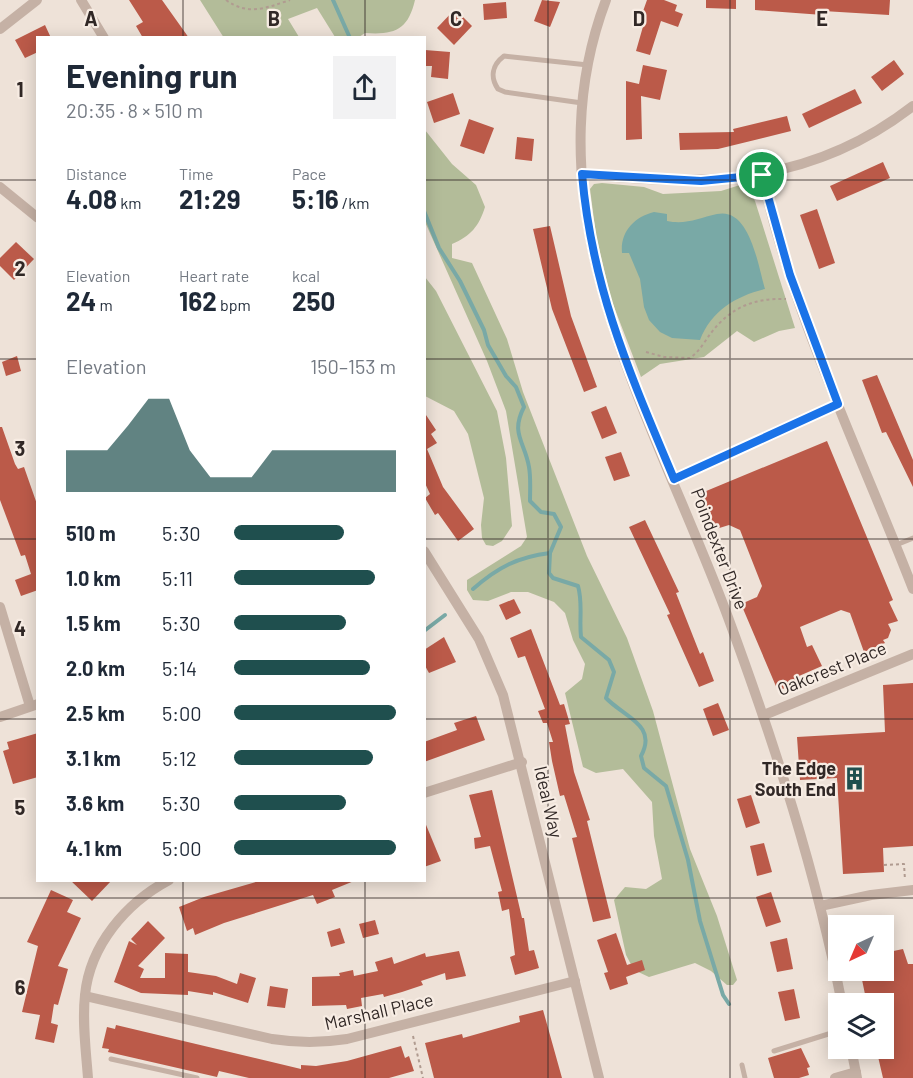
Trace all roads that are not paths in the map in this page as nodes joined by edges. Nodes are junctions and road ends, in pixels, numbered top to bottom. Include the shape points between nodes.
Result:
1 (37, 0) edge
2 (81, 0) edge
3 (606, 0) edge
4 (0, 29) edge
5 (103, 36) edge
6 (588, 65) junction
7 (582, 103) junction
8 (913, 106) edge
9 (582, 174) junction
10 (762, 175) junction
11 (0, 186) edge
12 (36, 216) edge
13 (838, 404) junction
14 (674, 479) junction
15 (913, 538) edge
16 (896, 545) junction
17 (429, 569) edge
18 (913, 589) edge
19 (0, 607) edge
20 (913, 654) edge
21 (34, 705) edge
22 (764, 716) junction
23 (0, 717) edge
24 (522, 762) junction
25 (426, 792) edge
26 (166, 882) edge
27 (913, 890) edge
28 (820, 906) junction
29 (574, 981) junction
30 (840, 993) edge
31 (85, 996) junction
32 (828, 1034) edge
33 (774, 1051) dead end
34 (111, 1059) dead end
35 (853, 1059) edge
36 (742, 1065) dead end
37 (856, 1075) edge
38 (88, 1078) edge
39 (197, 1078) edge
40 (599, 1078) edge
41 (745, 1078) edge
42 (835, 1078) edge

1 - 4 street
2 - 5 street
3 - 6 street, Poindexter Drive
6 - 7 street, Poindexter Drive
6 - 7 lane via 504,56 495,64 493,76 498,89 505,92
7 - 9 street, Poindexter Drive
8 - 10 street via 842,148
9 - 10 street via 701,181
9 - 14 street, Poindexter Drive via 586,219 603,294 626,367
10 - 13 street via 790,275
11 - 12 street
13 - 14 lane
13 - 16 street
14 - 22 street, Poindexter Drive
15 - 16 lane
16 - 18 street
17 - 24 street, Ideal Way via 488,657
19 - 21 street
20 - 22 street, Oakcrest Place
21 - 23 street
22 - 28 street, Poindexter Drive
24 - 25 street
24 - 29 street, Ideal Way
26 - 31 street via 142,897 110,931 92,965
27 - 28 street
28 - 30 street, Poindexter Drive
29 - 31 street, Marshall Place via 347,1039 300,1043
29 - 40 street, Ideal Way
31 - 38 street
32 - 33 lane
34 - 39 lane
35 - 37 street
36 - 41 lane
37 - 42 street

